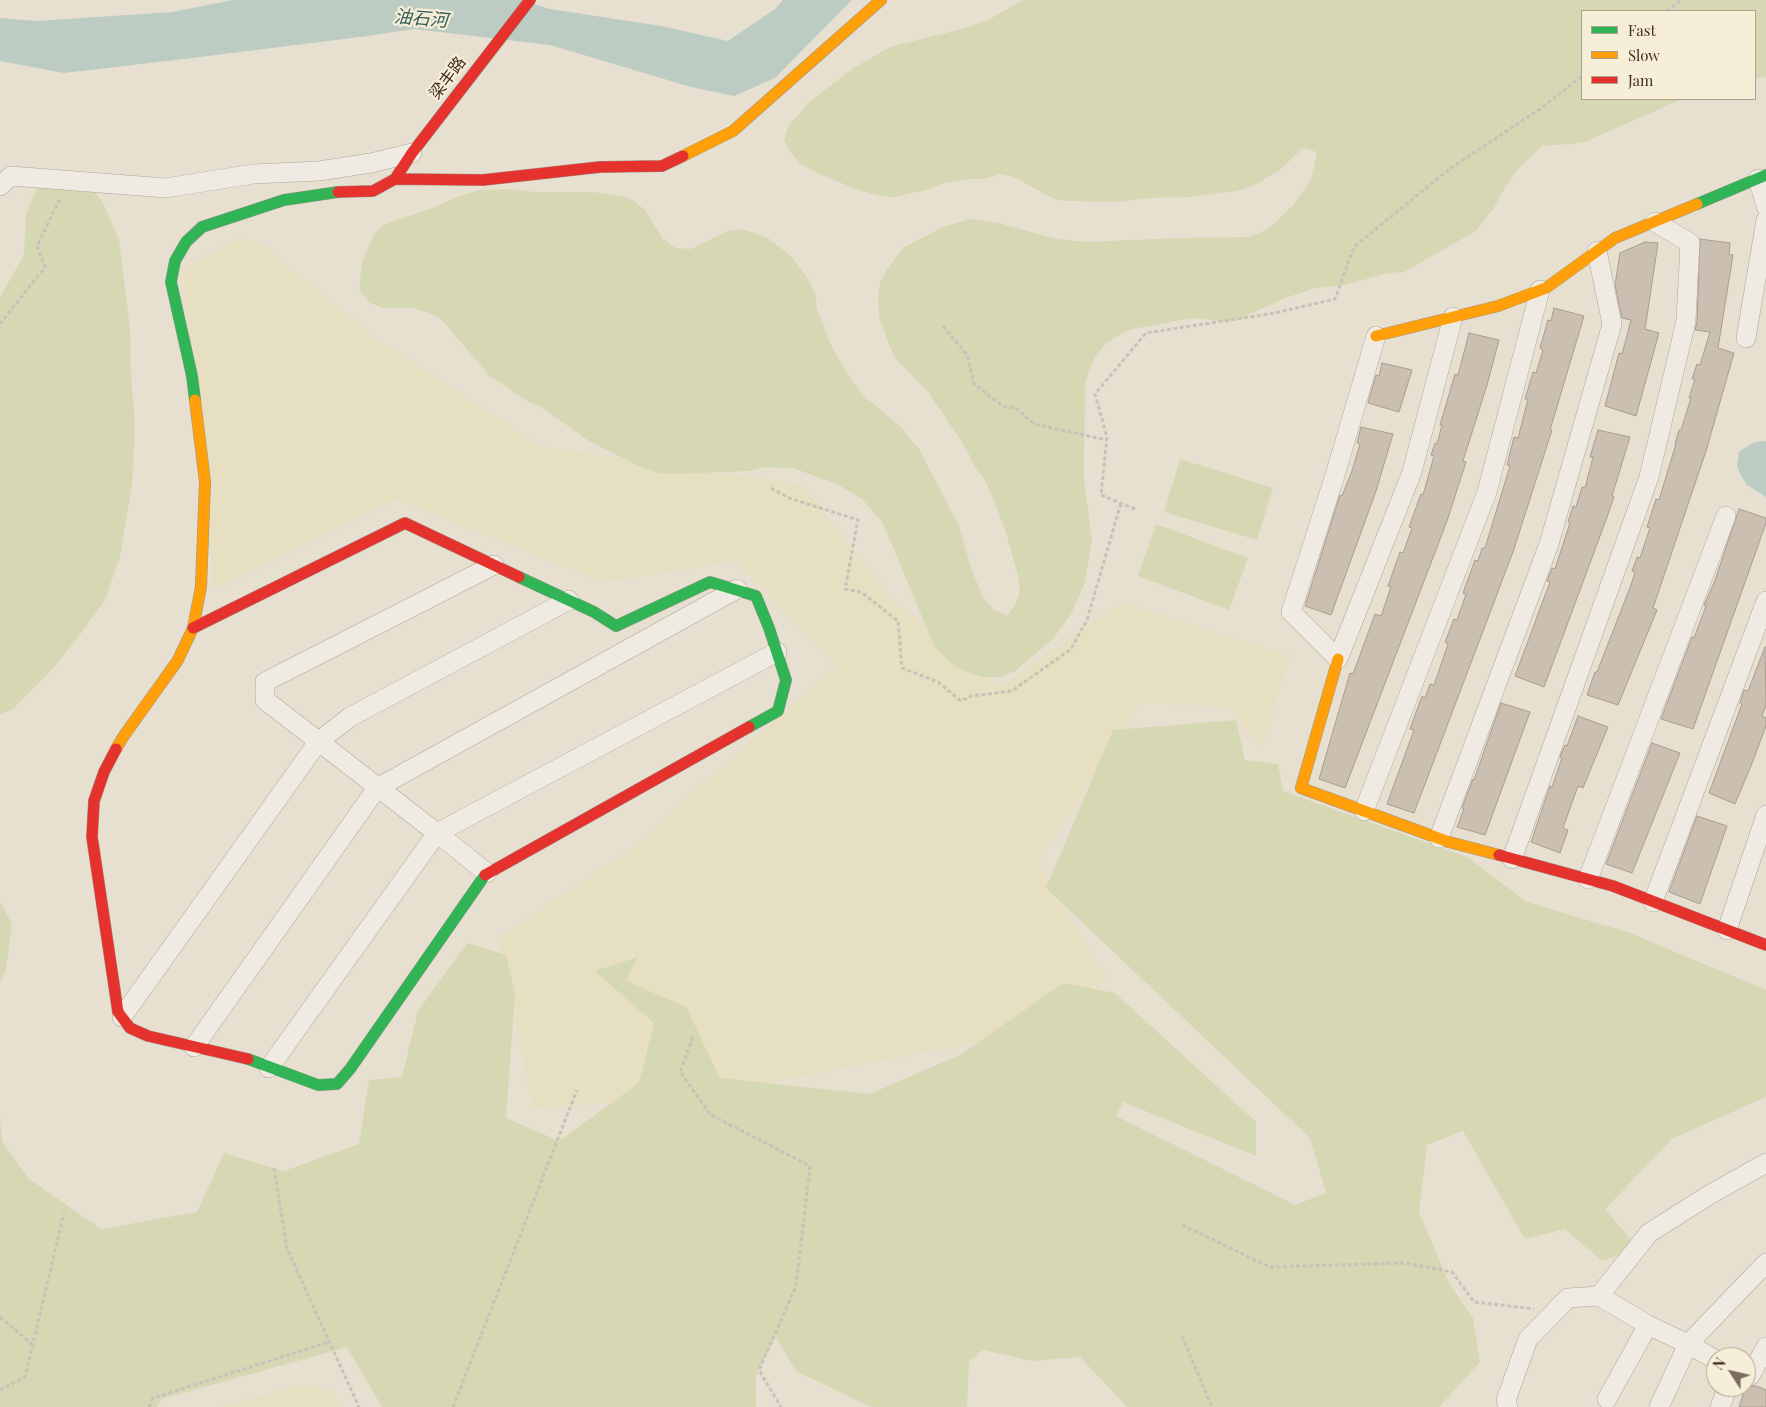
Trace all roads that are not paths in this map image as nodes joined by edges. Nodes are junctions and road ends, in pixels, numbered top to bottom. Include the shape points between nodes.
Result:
1 (530, 0) edge
2 (881, 0) edge
3 (412, 153) junction
4 (1762, 177) edge
5 (395, 179) junction
6 (0, 186) edge
7 (1766, 206) edge
8 (1766, 220) edge
9 (1655, 222) junction
10 (1597, 251) junction
11 (1540, 290) junction
12 (1453, 317) junction
13 (1376, 336) joint
14 (1746, 338) dead end
15 (1726, 516) dead end
16 (494, 565) junction
17 (737, 589) junction
18 (569, 600) junction
19 (1766, 600) edge
20 (193, 628) junction
21 (777, 652) junction
22 (1338, 659) junction
23 (318, 742) junction
24 (377, 788) junction
25 (1364, 811) junction
26 (1766, 815) edge
27 (437, 833) junction
28 (1439, 838) junction
29 (1512, 859) junction
30 (487, 872) junction
31 (1588, 880) junction
32 (1653, 902) junction
33 (1727, 930) junction
34 (1766, 945) edge
35 (122, 1017) junction
36 (194, 1047) junction
37 (269, 1068) junction
38 (1766, 1163) edge
39 (1766, 1263) edge
40 (1598, 1296) junction
41 (1648, 1325) junction
42 (1688, 1344) junction
43 (1766, 1347) edge
44 (1706, 1354) edge
45 (1756, 1373) edge
46 (1607, 1399) dead end
47 (1508, 1407) edge
48 (1659, 1407) edge

1 - 3 street, 梁丰路
2 - 5 street via 733,131 662,166 600,167 483,180
3 - 5 street, 梁丰路
3 - 6 street via 319,171 253,174 166,188 11,176
4 - 7 street
4 - 9 street
5 - 20 street via 372,192 332,192 284,200 202,227 186,242 175,260 171,282 192,376 205,482 201,587
8 - 14 street
9 - 10 street via 1615,238
9 - 29 street via 1690,243 1686,321 1649,477
10 - 11 street
10 - 28 street via 1612,324 1549,544
11 - 12 street via 1498,306
11 - 25 street via 1488,492
12 - 13 street
12 - 22 street via 1412,472
13 - 22 street via 1291,612
15 - 31 street
16 - 18 street
16 - 20 street via 405,523
16 - 23 street via 265,682 265,700
17 - 18 street via 710,582 616,626
17 - 21 street via 756,596
17 - 24 street
18 - 23 street via 350,717
19 - 32 street
20 - 35 street via 178,660 123,738 104,772 94,801 92,837 118,1012
21 - 27 street
21 - 30 street via 786,680 778,711
22 - 25 street via 1300,788
23 - 24 street
23 - 35 street
24 - 27 street
24 - 36 street
25 - 28 street
26 - 33 street
27 - 30 street
27 - 37 street
28 - 29 street
29 - 31 street
30 - 37 street via 337,1084 318,1085
31 - 32 street
32 - 33 street
33 - 34 street
35 - 36 street via 130,1028 148,1036
36 - 37 street
38 - 40 street via 1649,1233
39 - 42 street
40 - 41 street
40 - 47 street via 1568,1298 1528,1339 1506,1400
41 - 42 street
41 - 46 street
42 - 44 street
42 - 48 street
43 - 45 street

